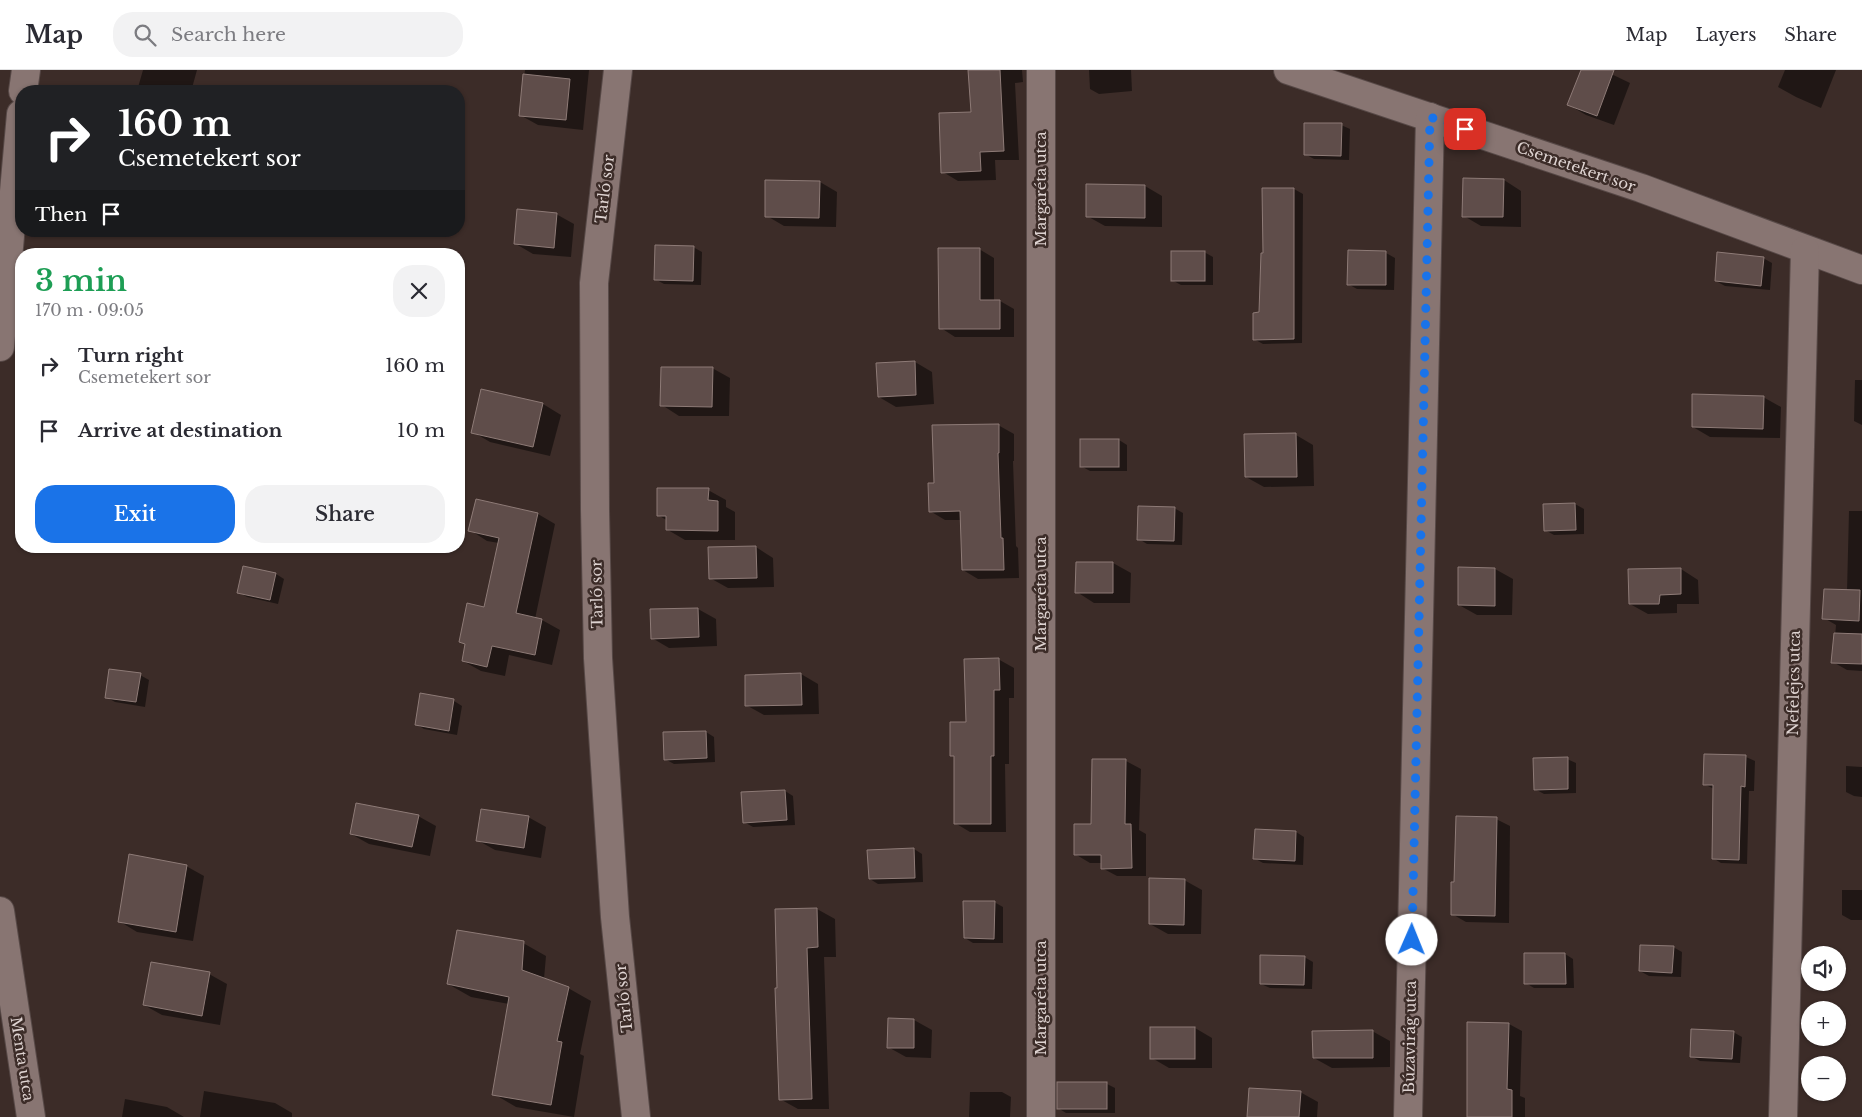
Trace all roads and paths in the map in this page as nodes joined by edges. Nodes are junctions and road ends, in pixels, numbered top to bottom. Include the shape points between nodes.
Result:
1 (26, 70) edge
2 (618, 70) edge
3 (1041, 70) edge
4 (1288, 70) edge
5 (24, 85) edge
6 (1430, 117) junction
7 (15, 177) edge
8 (1804, 250) junction
9 (1862, 270) edge
10 (0, 347) edge
11 (0, 911) edge
12 (31, 1117) edge
13 (636, 1117) edge
14 (1041, 1117) edge
15 (1408, 1117) edge
16 (1783, 1117) edge

1 - 5 street
2 - 13 street, Tarló sor via 594,283 595,510 598,658 615,917
3 - 14 street, Margaréta utca
4 - 6 street, Csemetekert sor
6 - 8 street, Csemetekert sor via 1641,188
6 - 15 street, Búzavirág utca
7 - 10 street
8 - 9 street, Csemetekert sor
8 - 16 street, Nefelejcs utca
11 - 12 street, Menta utca

